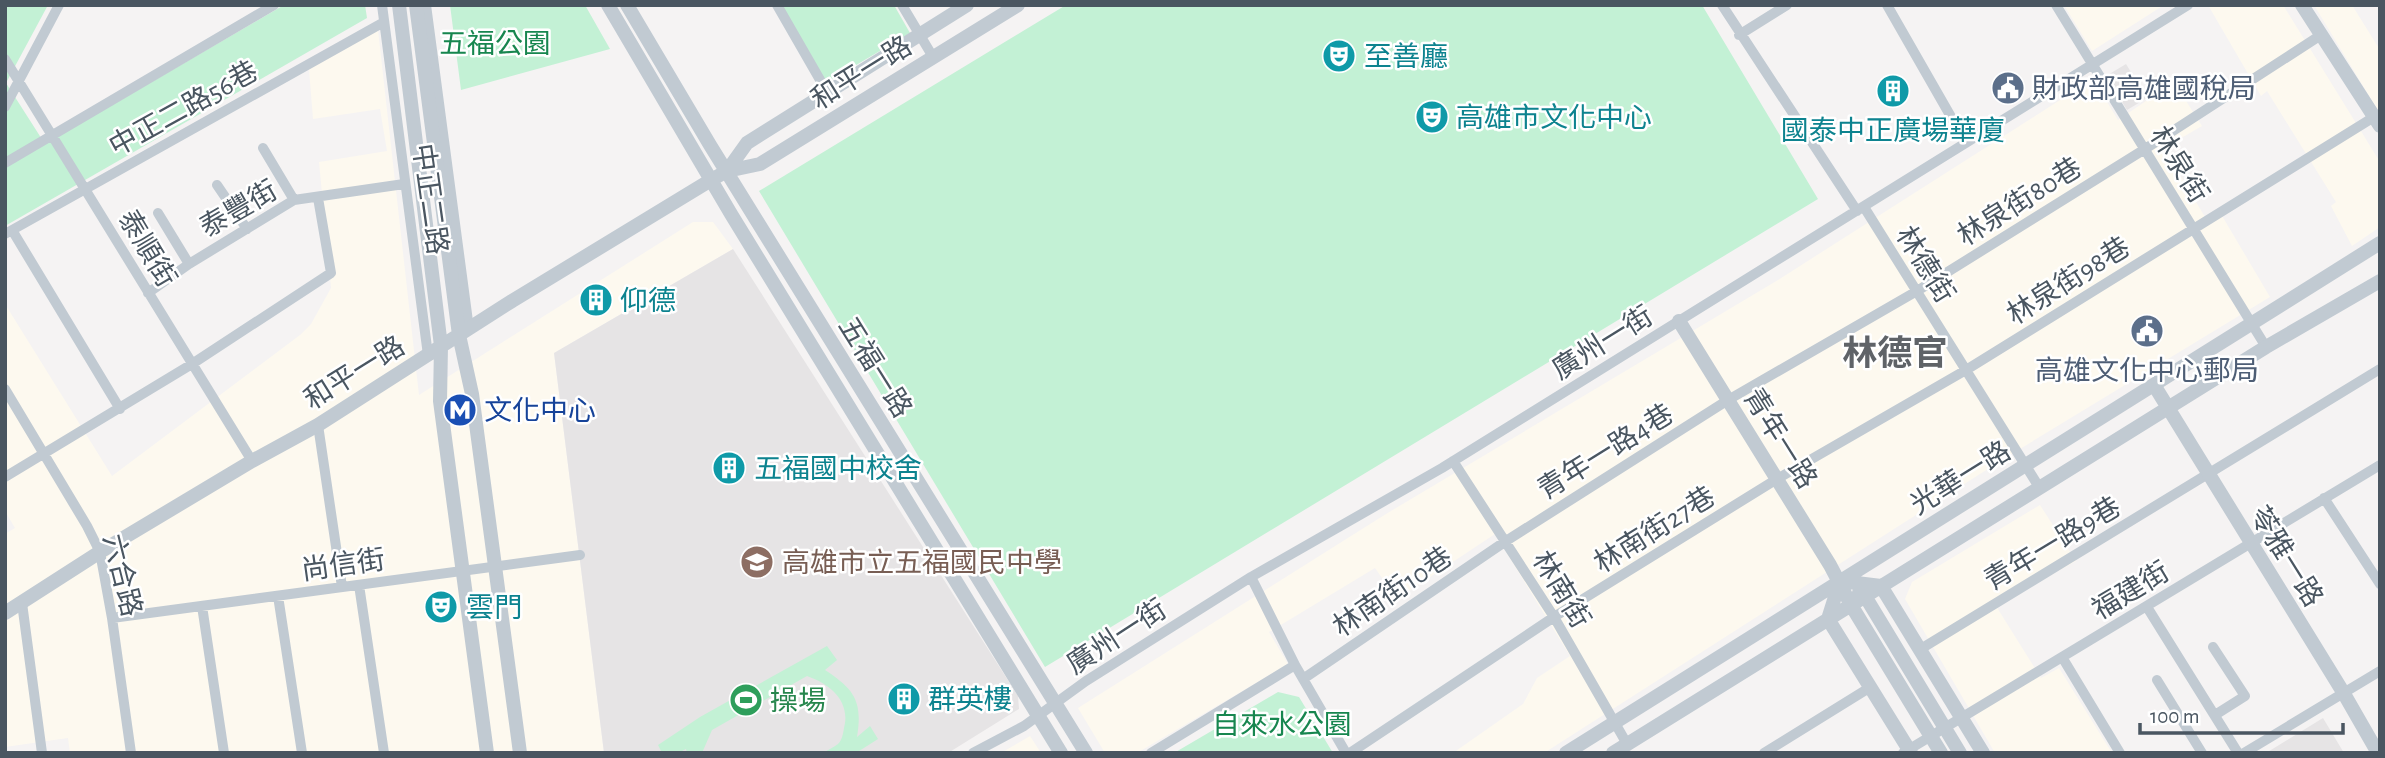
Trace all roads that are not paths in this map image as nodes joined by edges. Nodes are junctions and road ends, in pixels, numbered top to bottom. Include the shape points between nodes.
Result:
1 (59, 5) edge
2 (274, 5) edge
3 (382, 5) edge
4 (399, 5) edge
5 (416, 5) edge
6 (426, 5) edge
7 (608, 5) edge
8 (627, 5) edge
9 (777, 5) edge
10 (902, 5) edge
11 (967, 5) edge
12 (1018, 5) edge
13 (1722, 5) edge
14 (1787, 5) edge
15 (1887, 5) edge
16 (2056, 5) edge
17 (2188, 5) edge
18 (2302, 5) edge
19 (2172, 10) edge
20 (384, 22) junction
21 (920, 34) junction
22 (1740, 35) junction
23 (2321, 35) junction
24 (933, 57) junction
25 (5, 59) edge
26 (2092, 65) junction
27 (19, 82) junction
28 (827, 92) junction
29 (5, 107) edge
30 (2377, 121) edge
31 (52, 135) junction
32 (1966, 143) junction
33 (263, 148) dead end
34 (2145, 149) junction
35 (5, 163) edge
36 (727, 171) junction
37 (710, 180) junction
38 (404, 184) junction
39 (217, 185) dead end
40 (85, 189) junction
41 (318, 198) junction
42 (294, 200) junction
43 (1860, 209) junction
44 (158, 213) dead end
45 (247, 229) junction
46 (2194, 229) junction
47 (9, 232) edge
48 (2380, 243) edge
49 (189, 264) junction
50 (2380, 281) edge
51 (1917, 291) junction
52 (148, 293) junction
53 (1679, 321) junction
54 (2252, 323) junction
55 (464, 332) junction
56 (441, 346) junction
57 (2266, 347) junction
58 (428, 355) junction
59 (192, 365) junction
60 (2380, 369) edge
61 (1966, 370) junction
62 (2154, 385) junction
63 (5, 389) edge
64 (440, 397) junction
65 (1728, 400) junction
66 (120, 409) junction
67 (2168, 410) junction
68 (318, 425) junction
69 (45, 454) junction
70 (251, 461) junction
71 (1453, 461) junction
72 (2025, 465) junction
73 (2380, 465) edge
74 (2208, 475) junction
75 (5, 477) edge
76 (1777, 479) junction
77 (2039, 487) junction
78 (2324, 498) junction
79 (1506, 541) junction
80 (2250, 542) junction
81 (100, 552) junction
82 (580, 555) dead end
83 (495, 567) junction
84 (463, 571) junction
85 (1251, 577) junction
86 (1840, 581) junction
87 (2380, 584) edge
88 (359, 585) junction
89 (1881, 586) junction
90 (342, 587) junction
91 (278, 596) junction
92 (1865, 596) junction
93 (22, 603) junction
94 (1851, 605) junction
95 (202, 606) junction
96 (2147, 607) junction
97 (5, 613) edge
98 (1554, 617) junction
99 (112, 618) junction
100 (1828, 619) junction
101 (2213, 647) dead end
102 (1919, 650) junction
103 (2062, 657) junction
104 (1295, 666) junction
105 (2380, 671) edge
106 (1303, 679) junction
107 (2157, 680) dead end
108 (1869, 688) junction
109 (2343, 692) junction
110 (1055, 702) junction
111 (2215, 715) junction
112 (1038, 716) junction
113 (1961, 717) junction
114 (1615, 722) junction
115 (1944, 727) junction
116 (1930, 735) junction
117 (1627, 744) junction
118 (1908, 752) edge
119 (42, 753) edge
120 (131, 753) edge
121 (224, 753) edge
122 (302, 753) edge
123 (384, 753) edge
124 (486, 753) edge
125 (520, 753) edge
126 (973, 753) edge
127 (1061, 753) edge
128 (1086, 753) edge
129 (1151, 753) edge
130 (1348, 753) edge
131 (1566, 753) edge
132 (1613, 753) edge
133 (1764, 753) edge
134 (1941, 753) edge
135 (1960, 753) edge
136 (1983, 753) edge
137 (2120, 753) edge
138 (2202, 753) edge
139 (2241, 753) edge
140 (2378, 753) edge

1 - 27 street
2 - 31 street, 中正二路56巷
3 - 20 street, 中正二路
4 - 56 street, 中正二路
5 - 55 street, 中正二路
6 - 55 street, 中正二路
7 - 37 street, 五福一路
8 - 36 street, 五福一路
9 - 28 street
10 - 21 street
11 - 21 street, 和平一路
12 - 24 street, 和平一路
13 - 22 street, 林德街
14 - 22 street
15 - 32 street
16 - 26 street, 林泉街
17 - 19 street, 廣州一街
18 - 23 street
19 - 26 street, 廣州一街
20 - 38 street, 中正二路
20 - 40 street, 中正二路56巷
21 - 24 street
21 - 28 street, 和平一路
22 - 43 street, 林德街
23 - 30 street
23 - 34 street, 林泉街80巷
24 - 36 street, 和平一路 via 760,164
25 - 27 street, 泰順街
26 - 32 street, 廣州一街
26 - 34 street, 林泉街
27 - 29 street
27 - 31 street, 泰順街
28 - 36 street, 和平一路 via 747,143
30 - 46 street, 林泉街98巷
31 - 35 street, 中正二路56巷
31 - 40 street, 泰順街
32 - 43 street, 廣州一街
33 - 42 street
34 - 46 street, 林泉街
34 - 51 street, 林泉街80巷
36 - 37 street, 和平一路
36 - 110 street, 五福一路
37 - 55 street, 和平一路
37 - 112 street, 五福一路
38 - 41 street, 泰豐街
38 - 58 street, 中正二路
39 - 45 street
40 - 47 street, 中正二路56巷
40 - 52 street, 泰順街
41 - 42 street, 泰豐街
41 - 59 street via 331,273
42 - 45 street, 泰豐街
43 - 51 street, 林德街
43 - 53 street, 廣州一街
44 - 49 street
45 - 49 street, 泰豐街
46 - 54 street, 林泉街
46 - 61 street, 林泉街98巷
47 - 66 street
48 - 54 street, 光華一路
49 - 52 street, 泰豐街
50 - 57 street, 光華一路
51 - 61 street, 林德街
51 - 65 street, 林泉街80巷
52 - 59 street, 泰順街
53 - 65 street, 青年一路
53 - 71 street, 廣州一街
54 - 57 street, 林泉街
54 - 62 street, 光華一路
55 - 56 street, 和平一路
55 - 83 street, 中正二路
56 - 58 street, 和平一路
56 - 64 street, 中正二路
57 - 67 street, 光華一路
58 - 64 street, 中正二路
58 - 68 street, 和平一路
59 - 66 street
59 - 70 street, 泰順街
60 - 74 street, 青年一路9巷
61 - 72 street, 林德街
61 - 76 street, 林泉街98巷
62 - 67 street, 苓雅一路
62 - 72 street, 光華一路
63 - 69 street, 六合路
64 - 84 street, 中正二路
65 - 76 street, 青年一路
65 - 79 street, 青年一路4巷
66 - 69 street
67 - 74 street, 苓雅一路
67 - 77 street, 光華一路
68 - 70 street, 和平一路
68 - 90 street
69 - 75 street
69 - 81 street, 六合路
70 - 81 street, 和平一路
71 - 79 street, 林南街
71 - 85 street, 廣州一街
72 - 77 street, 林德街
72 - 86 street, 光華一路
73 - 78 street, 福建街
74 - 80 street, 苓雅一路
74 - 102 street, 青年一路9巷
76 - 86 street, 青年一路
76 - 98 street, 林南街27巷
77 - 89 street, 光華一路
78 - 80 street, 福建街
78 - 87 street
79 - 98 street, 林南街
79 - 106 street, 林南街10巷
80 - 96 street, 福建街
80 - 109 street, 苓雅一路
81 - 93 street, 和平一路
81 - 99 street, 六合路
82 - 83 street, 尚信街
83 - 84 street, 尚信街
83 - 125 street, 中正二路
84 - 88 street, 尚信街
84 - 124 street, 中正二路
85 - 104 street
85 - 110 street, 廣州一街
86 - 89 street
86 - 92 street, 青年一路
86 - 94 street, 青年一路
86 - 100 street
86 - 114 street, 光華一路
88 - 90 street, 尚信街
88 - 123 street
89 - 92 street, 光華一路
89 - 102 street
90 - 91 street, 尚信街
91 - 95 street, 尚信街
91 - 122 street
92 - 94 street, 光華一路
92 - 115 street, 青年一路
93 - 97 street, 和平一路
93 - 119 street
94 - 100 street, 光華一路
94 - 116 street, 青年一路
95 - 99 street, 尚信街
95 - 121 street
96 - 103 street, 福建街
96 - 111 street
98 - 114 street, 林南街
98 - 130 street, 林南街27巷
99 - 120 street, 六合路
100 - 108 street
100 - 117 street, 光華一路
101 - 111 street via 2245,696
102 - 113 street
103 - 113 street, 福建街
103 - 137 street
104 - 106 street
104 - 129 street
105 - 109 street
106 - 130 street
107 - 138 street
108 - 118 street
108 - 133 street
109 - 139 street
109 - 140 street, 苓雅一路
110 - 112 street, 廣州一街
110 - 128 street, 五福一路
111 - 139 street
112 - 126 street, 廣州一街
112 - 127 street, 五福一路
113 - 115 street, 福建街
113 - 136 street
114 - 117 street, 林南街
114 - 131 street, 光華一路
115 - 116 street, 福建街
115 - 135 street, 青年一路
116 - 118 street, 福建街
116 - 134 street, 青年一路
117 - 132 street, 光華一路

